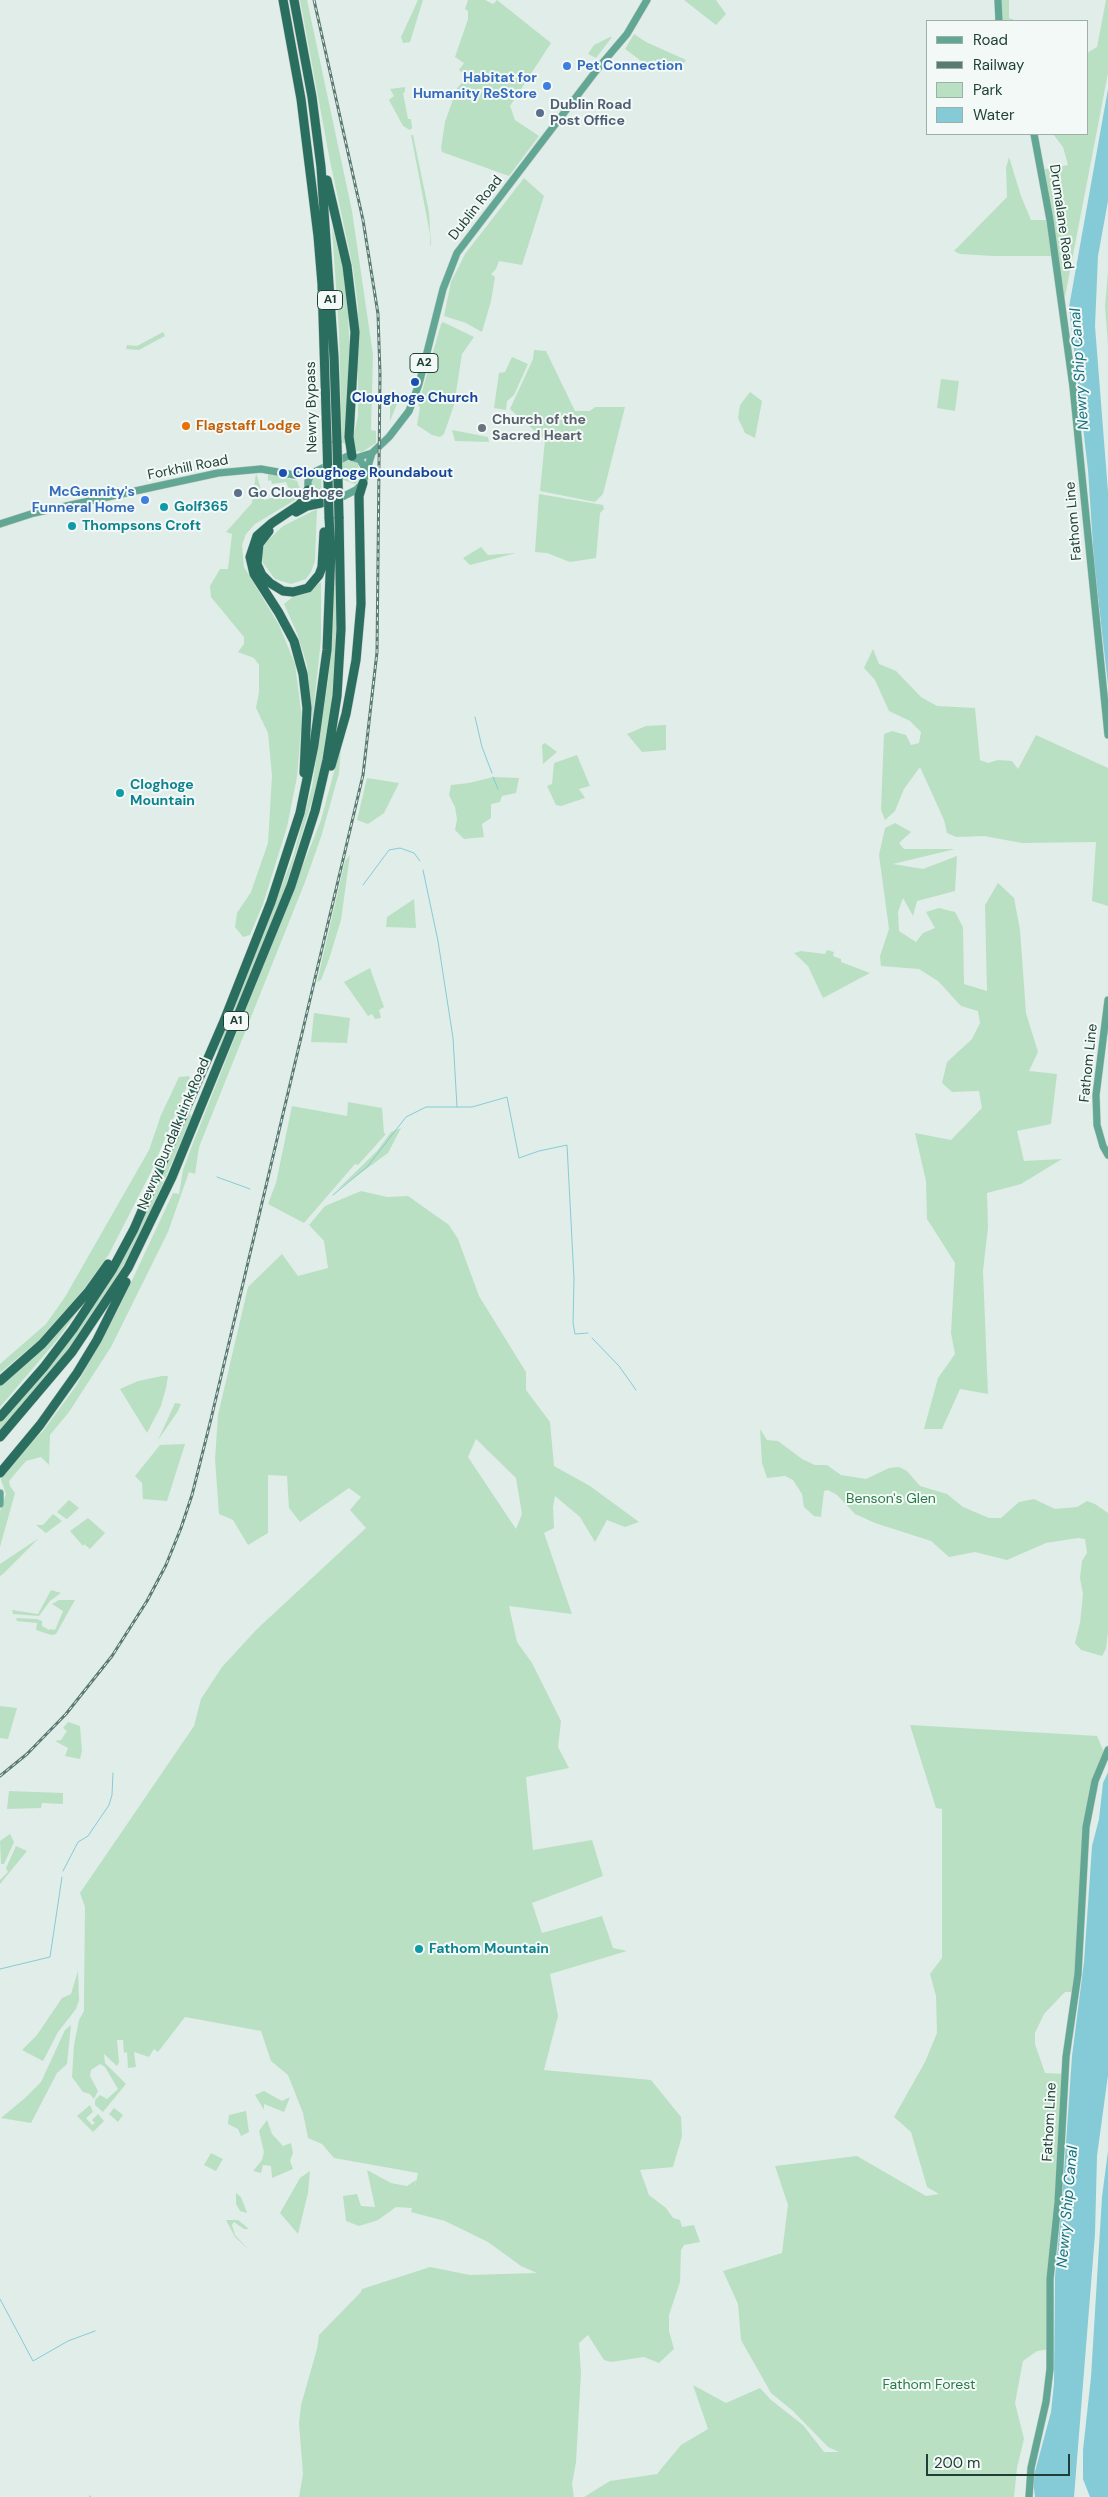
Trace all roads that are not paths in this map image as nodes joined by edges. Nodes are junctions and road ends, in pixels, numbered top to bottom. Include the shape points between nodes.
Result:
1 (283, 0) edge
2 (294, 0) edge
3 (647, 0) edge
4 (998, 0) edge
5 (999, 20) edge
6 (1034, 135) edge
7 (320, 158) junction
8 (1062, 304) joint
9 (372, 453) junction
10 (354, 457) junction
11 (366, 470) junction
12 (312, 473) junction
13 (294, 474) junction
14 (363, 483) junction
15 (307, 488) junction
16 (322, 503) junction
17 (326, 517) junction
18 (0, 524) edge
19 (1108, 735) edge
20 (315, 811) junction
21 (300, 813) junction
22 (1108, 1000) edge
23 (1108, 1155) edge
24 (134, 1229) junction
25 (149, 1229) junction
26 (0, 1381) edge
27 (0, 1418) edge
28 (0, 1437) edge
29 (0, 1473) edge
30 (0, 1493) edge
31 (0, 1504) edge
32 (1108, 1750) edge
33 (1029, 2497) edge

1 - 17 highway, Newry Bypass / A1, bridge via 302,98 322,284 328,471
2 - 7 highway, Newry Bypass / A1
3 - 9 main road, Dublin Road / A2 via 627,34 457,253 443,289 409,411
4 - 5 main road
6 - 8 main road, Drumalane Road
7 - 10 highway via 347,266 355,332 349,436
7 - 20 highway, Newry Bypass / A1, bridge via 337,443 340,664 333,728
8 - 19 main road, Fathom Line via 1077,420
9 - 10 main road, A2
9 - 11 main road, A2
10 - 11 main road
10 - 12 main road, A2 via 343,456
11 - 14 main road, A2
12 - 13 main road, Forkhill Road
12 - 15 main road
13 - 15 main road
13 - 18 main road, Forkhill Road via 261,469 209,475 34,513
14 - 16 main road via 342,497
14 - 20 highway via 359,496 361,604 356,660 341,731
15 - 16 main road via 313,498
15 - 21 highway via 299,505 257,536 250,557 254,574 294,641 303,674 307,708
16 - 17 highway via 290,515 264,536 257,564 270,583 293,592 308,588 316,580 322,566
17 - 21 highway, Newry Bypass / A1 via 330,561 327,650 314,745
20 - 25 highway, Newry Dundalk Link Road / A1 via 276,925
21 - 24 highway, Newry Dundalk Link Road / A1 via 248,962
22 - 23 main road, Fathom Line via 1096,1095 1097,1125
24 - 26 highway via 68,1315 31,1355
24 - 27 highway, Newry Dundalk Link Road / A1 via 112,1270 73,1329
25 - 28 highway, Newry Dundalk Link Road / A1 via 92,1326
25 - 29 highway via 115,1305 82,1365 40,1425
30 - 31 main road
32 - 33 main road, Fathom Line via 1095,1781 1086,1827 1078,1974 1066,2057 1050,2279 1050,2369 1031,2468

